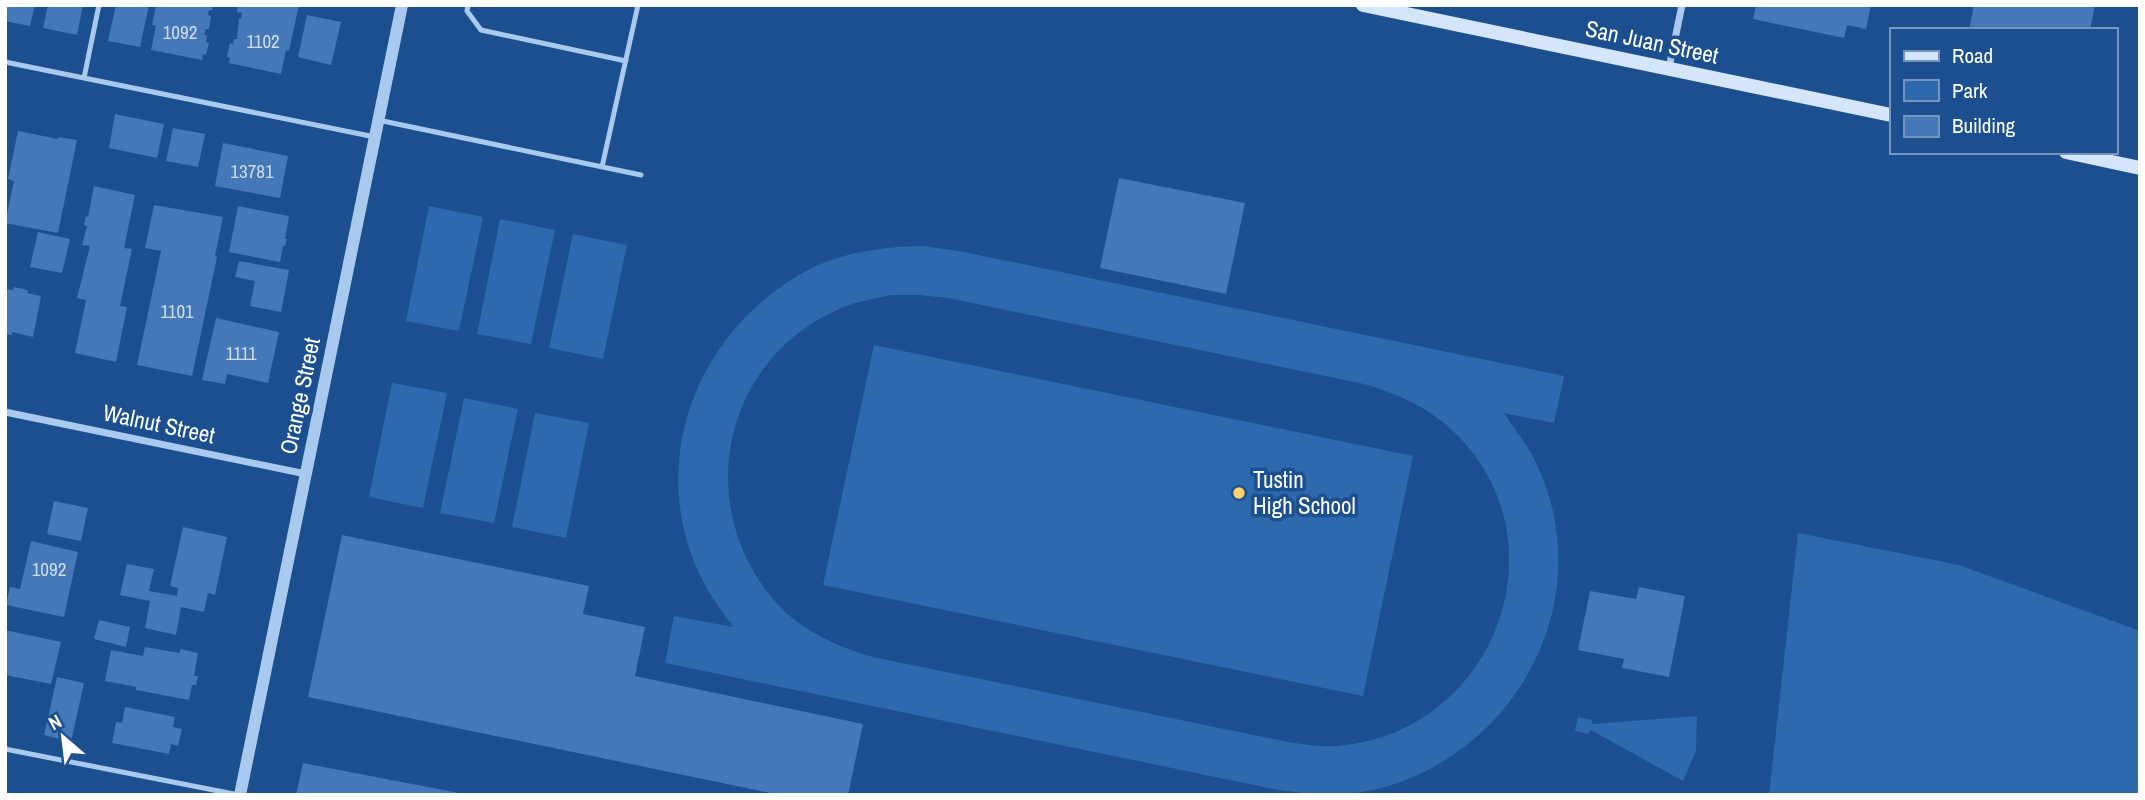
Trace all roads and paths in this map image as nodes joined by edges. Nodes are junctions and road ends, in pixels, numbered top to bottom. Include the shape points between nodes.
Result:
1 (99, 5) edge
2 (402, 5) edge
3 (468, 5) edge
4 (638, 5) edge
5 (1363, 5) edge
6 (1682, 5) edge
7 (626, 61) junction
8 (5, 62) edge
9 (1669, 69) junction
10 (84, 78) junction
11 (1890, 115) edge
12 (378, 120) junction
13 (375, 137) junction
14 (2075, 154) edge
15 (602, 167) junction
16 (2140, 168) edge
17 (641, 175) dead end
18 (5, 411) edge
19 (306, 474) junction
20 (5, 749) edge
21 (239, 795) edge

1 - 10 lane
2 - 12 street, Orange Street
3 - 7 lane via 467,11 481,30
4 - 7 lane
5 - 9 main road, San Juan Street
6 - 9 street
7 - 15 lane
8 - 10 lane
9 - 11 main road, San Juan Street
10 - 13 lane
12 - 13 street, Orange Street
12 - 15 lane
13 - 19 street, Orange Street
14 - 16 main road
15 - 17 lane
18 - 19 street, Walnut Street
19 - 21 street, Orange Street
20 - 21 lane

